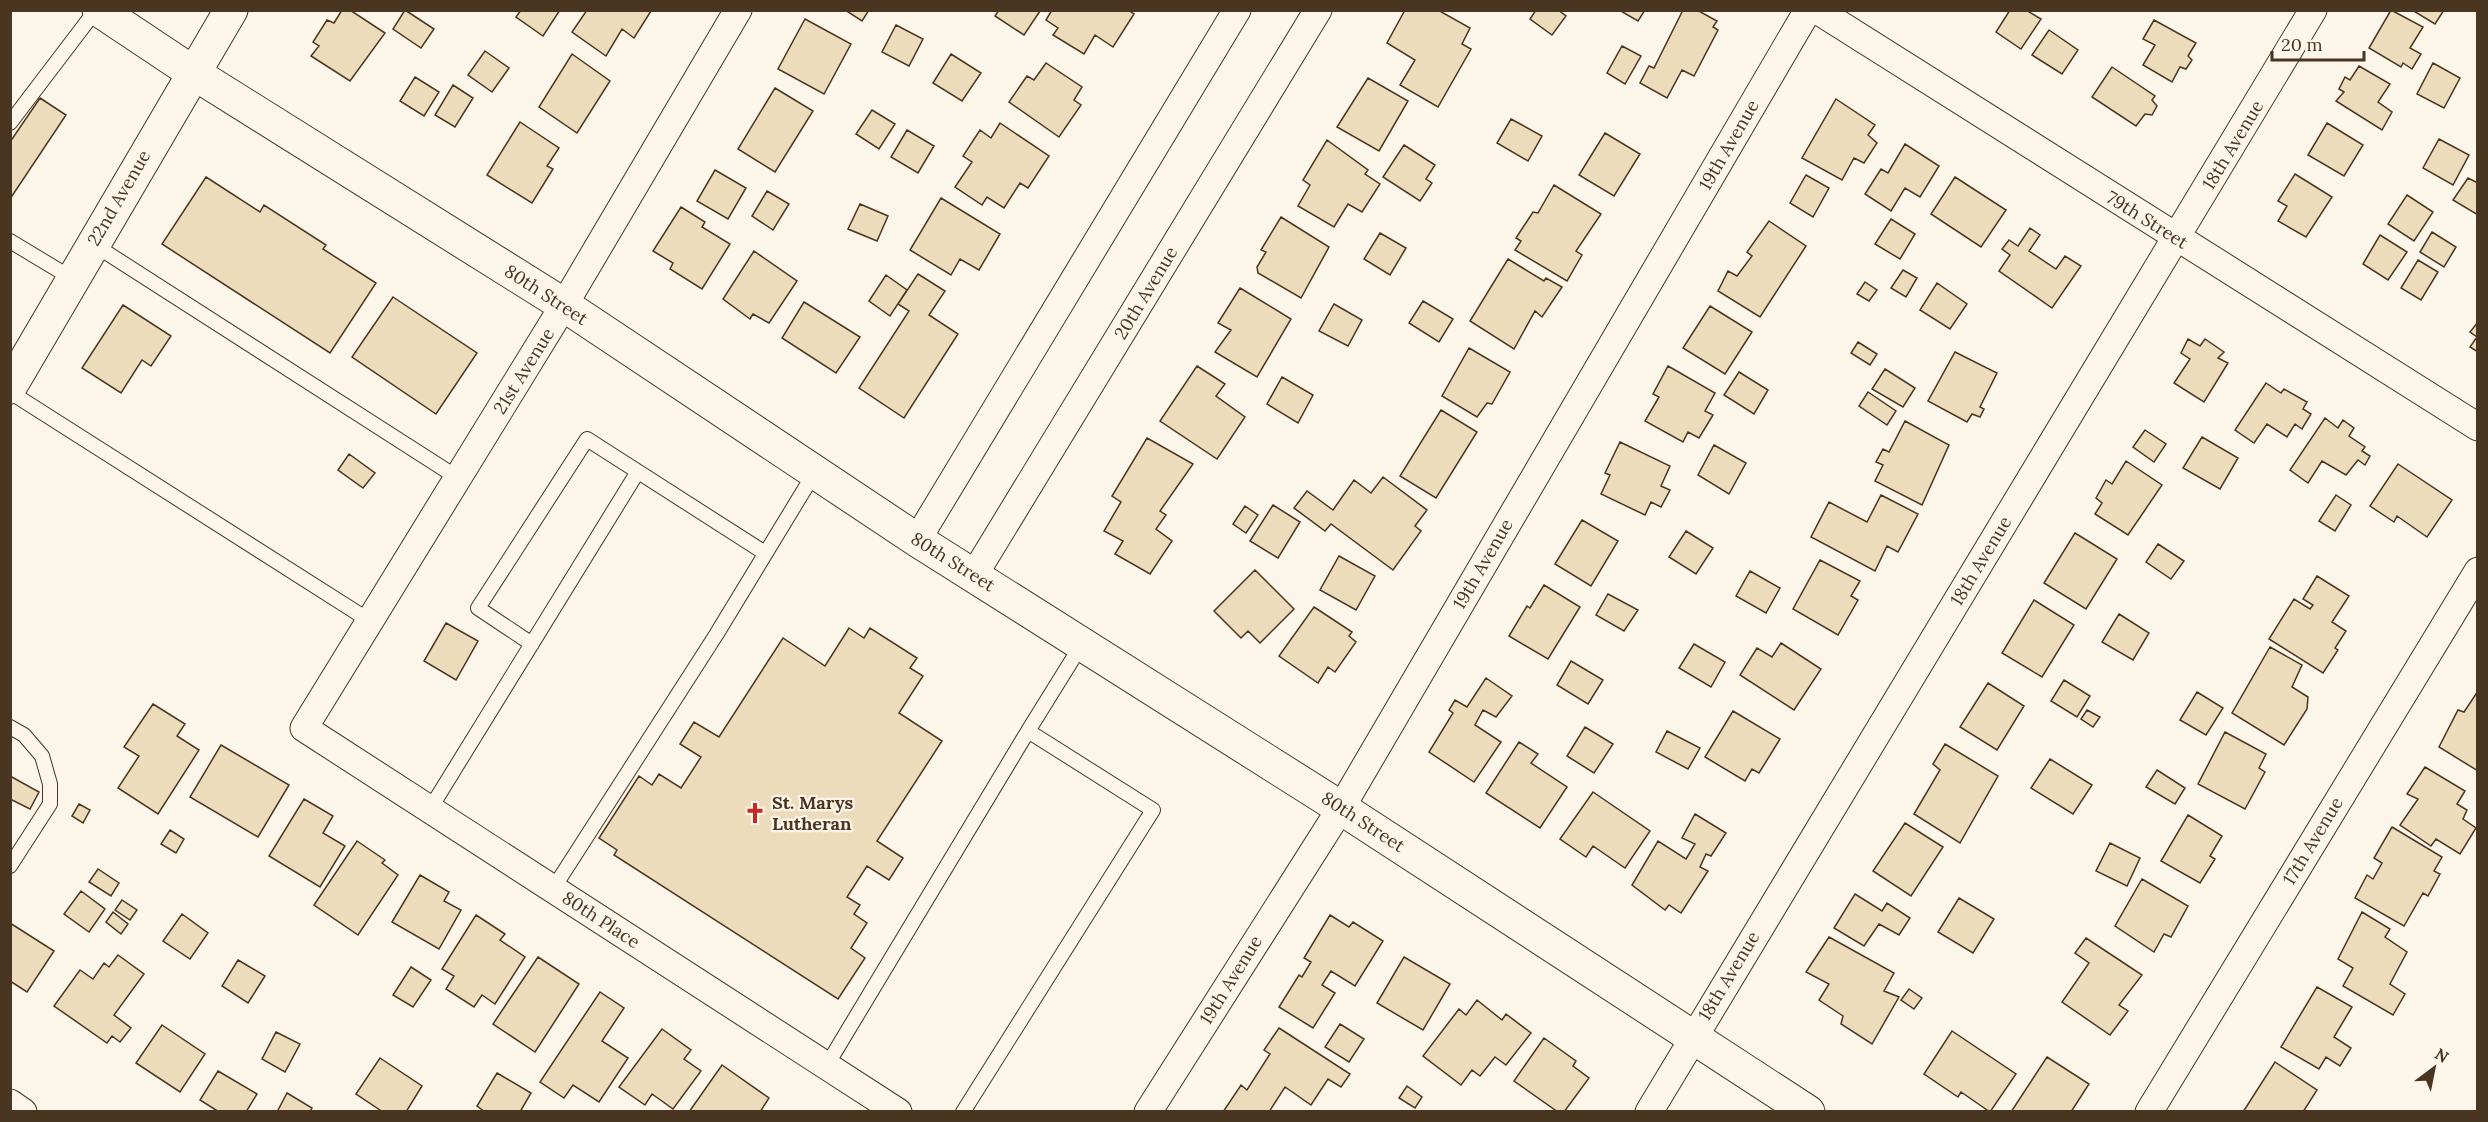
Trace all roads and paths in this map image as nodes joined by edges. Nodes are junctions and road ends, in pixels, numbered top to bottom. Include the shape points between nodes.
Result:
1 (97, 10) edge
2 (231, 10) edge
3 (738, 10) edge
4 (1237, 10) edge
5 (1318, 10) edge
6 (1808, 10) edge
7 (1817, 10) edge
8 (2313, 10) edge
9 (192, 72) junction
10 (10, 123) edge
11 (2177, 239) junction
12 (10, 241) edge
13 (93, 244) junction
14 (73, 279) junction
15 (564, 305) junction
16 (10, 387) edge
17 (10, 392) edge
18 (2478, 427) edge
19 (815, 472) junction
20 (637, 473) junction
21 (458, 478) junction
22 (916, 540) junction
23 (765, 553) junction
24 (2478, 571) edge
25 (974, 575) junction
26 (370, 621) junction
27 (532, 644) junction
28 (1083, 644) junction
29 (10, 727) edge
30 (304, 728) joint
31 (1028, 731) junction
32 (1341, 808) junction
33 (430, 809) junction
34 (10, 866) edge
35 (554, 889) junction
36 (1691, 1037) junction
37 (827, 1065) junction
38 (898, 1112) edge
39 (963, 1112) edge
40 (1148, 1112) edge
41 (1649, 1112) edge
42 (1808, 1112) edge
43 (2150, 1112) edge

1 - 9 street, 80th Street
1 - 10 lane
2 - 9 street, 22nd Avenue
3 - 15 street, 21st Avenue
4 - 22 street
5 - 25 street, 20th Avenue
6 - 32 street, 19th Avenue
7 - 11 street, 79th Street
8 - 11 street, 18th Avenue
9 - 13 street, 22nd Avenue
9 - 15 street, 80th Street
11 - 18 street, 79th Street
11 - 36 street, 18th Avenue
12 - 14 lane
13 - 14 street, 22nd Avenue
13 - 21 lane
14 - 16 street, 22nd Avenue
15 - 19 street, 80th Street
15 - 21 street, 21st Avenue
17 - 26 lane
19 - 22 street, 80th Street
19 - 23 lane
20 - 23 lane
20 - 27 lane
20 - 27 lane via 587,439 478,608
21 - 26 street, 21st Avenue
22 - 25 street, 80th Street
23 - 35 lane
24 - 43 street, 17th Avenue
25 - 28 street, 80th Street
26 - 30 street, 21st Avenue
27 - 33 lane
28 - 31 lane
28 - 32 street, 80th Street
29 - 34 lane via 24,735 42,756 50,784 50,804
30 - 33 street, 80th Place
31 - 37 lane
31 - 39 lane via 1153,810
32 - 36 street, 80th Street
32 - 40 street, 19th Avenue
33 - 35 street, 80th Place
35 - 37 street, 80th Place
36 - 41 street, 18th Avenue
36 - 42 street, 80th Street
37 - 38 street, 80th Place

